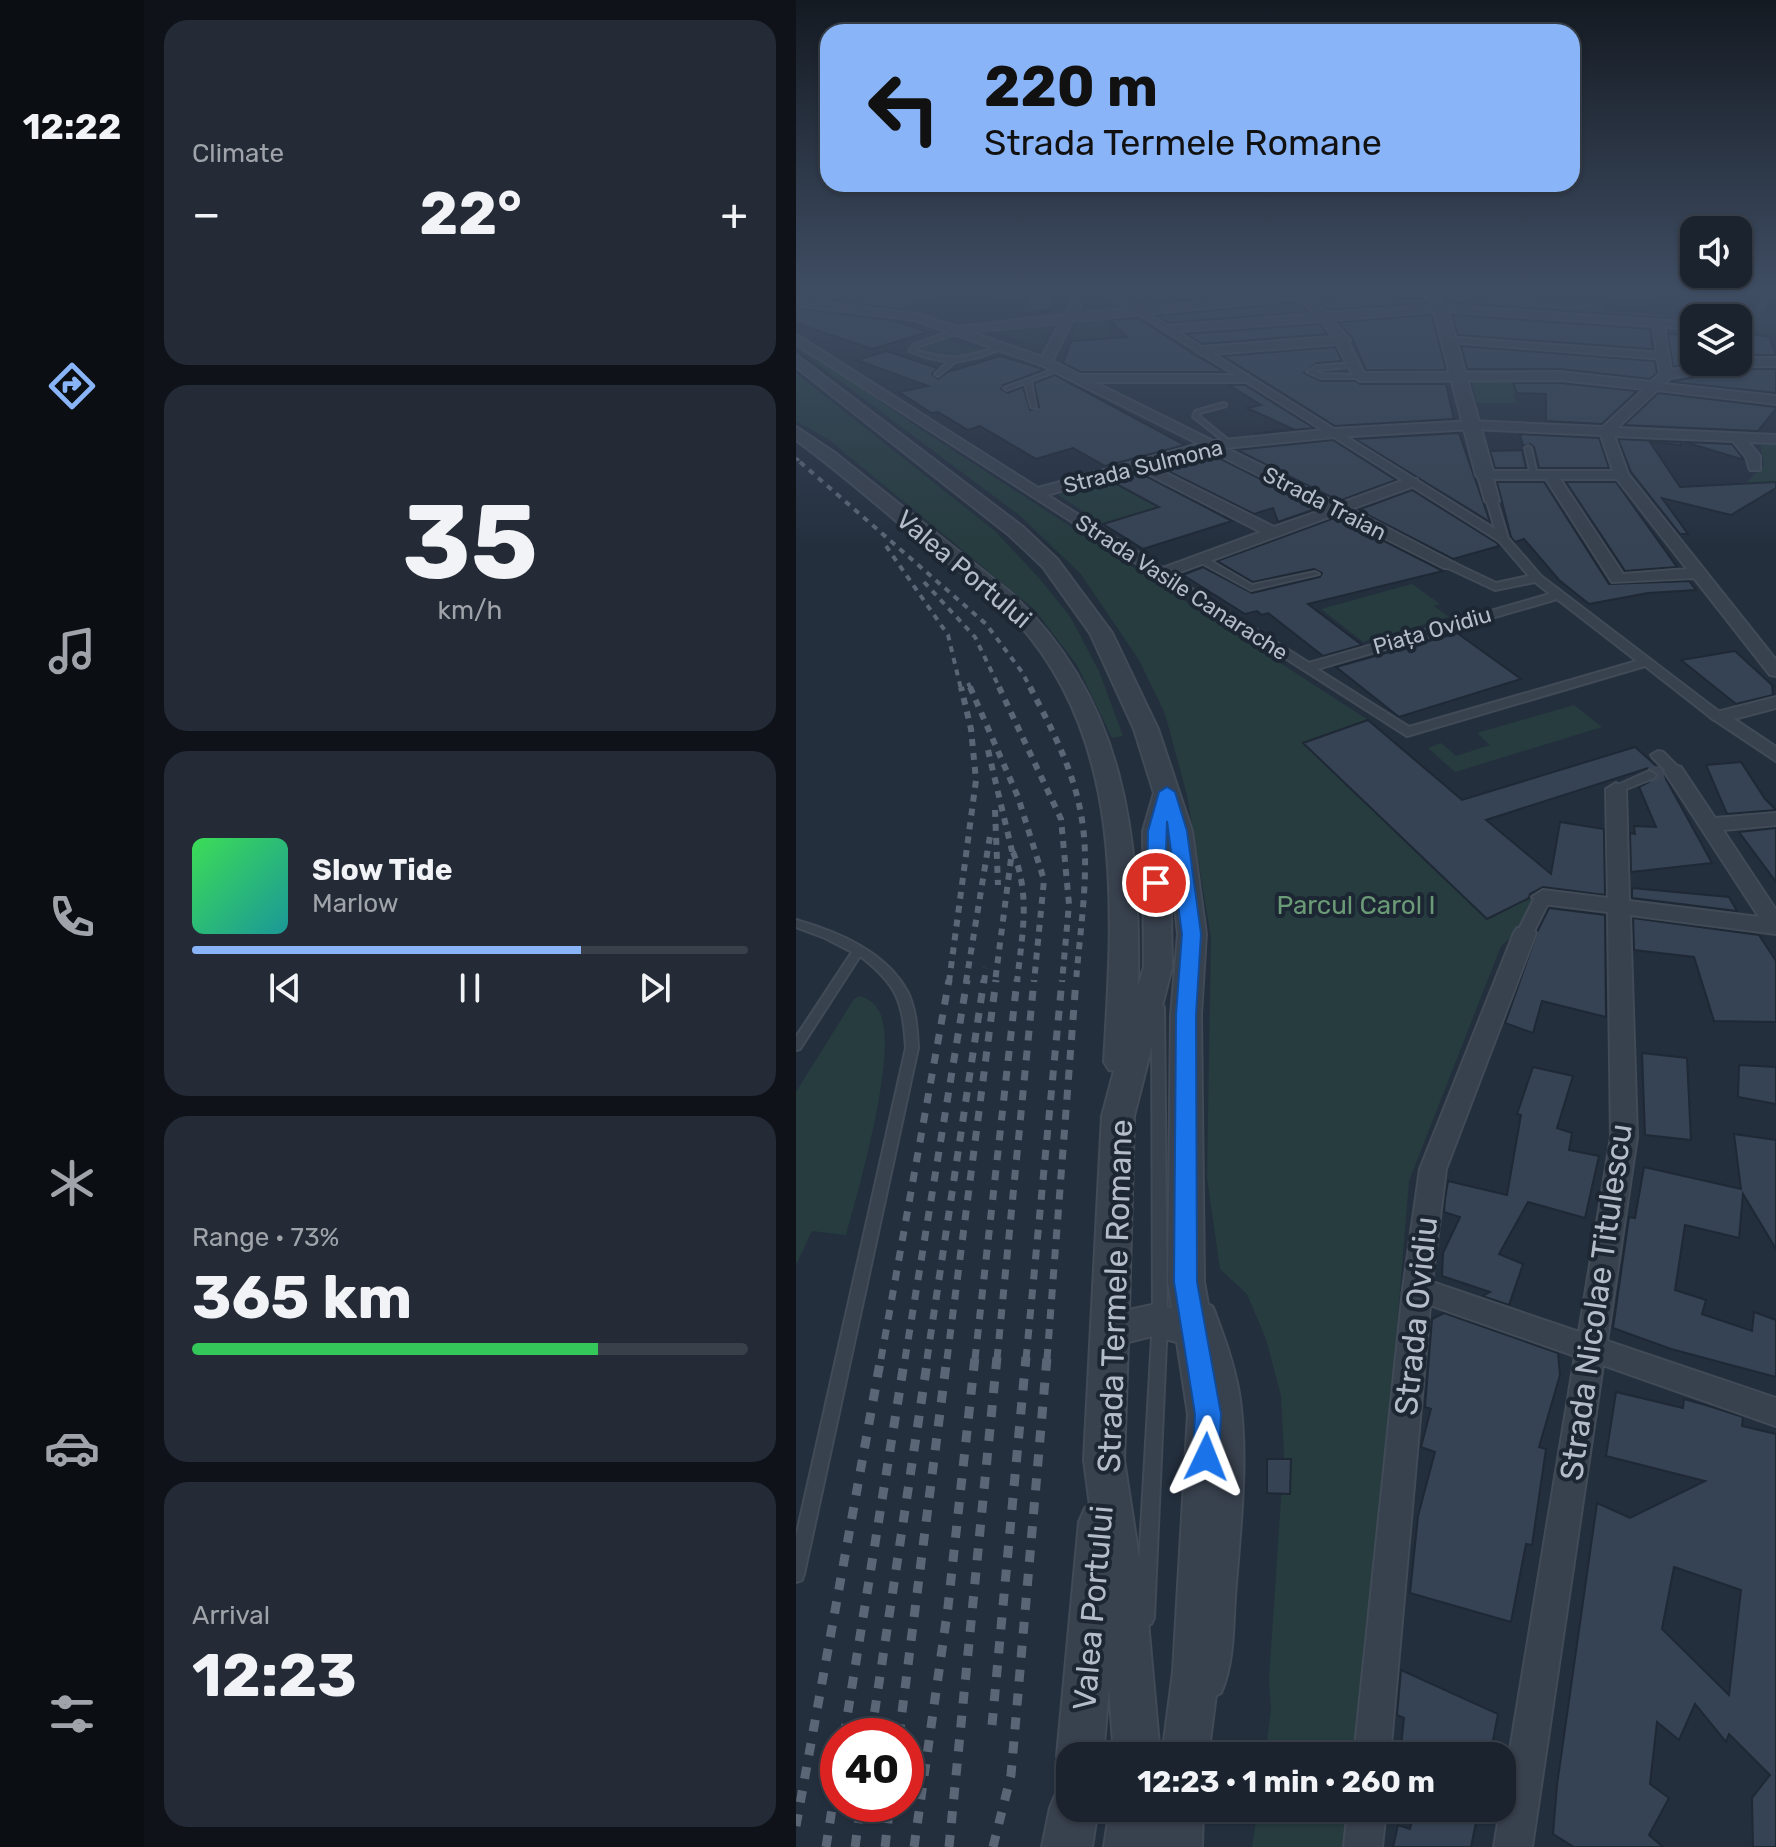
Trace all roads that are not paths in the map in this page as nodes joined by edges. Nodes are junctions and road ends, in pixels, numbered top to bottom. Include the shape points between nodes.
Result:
1 (832, 374) edge
2 (846, 374) edge
3 (1046, 374) edge
4 (1070, 374) edge
5 (1238, 374) edge
6 (1412, 374) edge
7 (1670, 374) edge
8 (1666, 375) joint
9 (1459, 377) junction
10 (1077, 378) junction
11 (1244, 378) junction
12 (1028, 381) junction
13 (1654, 387) junction
14 (1007, 388) dead end
15 (1776, 400) edge
16 (1224, 405) dead end
17 (1034, 407) dead end
18 (1472, 425) junction
19 (1606, 431) junction
20 (796, 432) edge
21 (1334, 433) junction
22 (1737, 437) junction
23 (1776, 439) edge
24 (1230, 444) junction
25 (1211, 445) junction
26 (1528, 448) dead end
27 (1140, 465) junction
28 (1755, 467) dead end
29 (1485, 475) junction
30 (1542, 475) junction
31 (1621, 475) junction
32 (1412, 482) junction
33 (1037, 493) junction
34 (1492, 501) joint
35 (1338, 509) junction
36 (1274, 533) junction
37 (1503, 539) junction
38 (1201, 559) junction
39 (1456, 568) joint
40 (1699, 573) junction
41 (1161, 574) junction
42 (1315, 574) dead end
43 (1537, 578) junction
44 (1558, 595) junction
45 (1646, 662) junction
46 (1306, 668) junction
47 (1776, 671) edge
48 (1776, 702) edge
49 (1716, 716) junction
50 (1658, 755) dead end
51 (1776, 755) edge
52 (1674, 771) joint
53 (1649, 775) tunnel mouth
54 (1616, 789) joint
55 (1167, 792) junction
56 (1776, 819) edge
57 (1709, 825) junction
58 (1543, 897) joint
59 (1619, 907) junction
60 (1773, 916) edge
61 (796, 923) edge
62 (1525, 933) joint
63 (1126, 937) junction
64 (859, 949) junction
65 (1158, 967) junction
66 (1186, 1015) junction
67 (796, 1046) edge
68 (1118, 1116) junction
69 (1186, 1282) junction
70 (1417, 1289) junction
71 (1178, 1326) junction
72 (1109, 1334) junction
73 (1591, 1350) junction
74 (1776, 1412) edge
75 (1104, 1460) junction
76 (796, 1574) edge
77 (1081, 1742) edge
78 (1137, 1742) edge
79 (1139, 1742) edge
80 (1187, 1742) edge
81 (1196, 1742) edge
82 (1373, 1742) edge
83 (1071, 1822) edge
84 (1132, 1822) edge
85 (1178, 1822) edge
86 (1366, 1822) edge
87 (1067, 1847) edge
88 (1129, 1847) edge
89 (1177, 1847) edge
90 (1363, 1847) edge
91 (1513, 1847) edge

1 - 55 street via 1050,563 1101,633 1146,729
2 - 33 street, Strada Vasile Canarache
3 - 12 lane
4 - 10 street, Strada Traian
5 - 11 street
6 - 9 street
7 - 8 street
8 - 13 street
9 - 13 street via 1560,376
9 - 18 street
10 - 11 street
10 - 25 street, Strada Traian
11 - 21 street
12 - 14 lane
12 - 17 lane
13 - 15 street
13 - 19 street
16 - 24 lane via 1206,408 1196,417
18 - 19 street, Strada Sulmona
18 - 21 street, Strada Sulmona
18 - 29 street
19 - 22 street, Strada Sulmona
19 - 31 street
20 - 63 street, Valea Portului via 1004,598 1057,657 1099,738 1114,794
21 - 24 street, Strada Sulmona
21 - 32 street
22 - 23 street, Strada Sulmona
22 - 28 street
24 - 25 street, Strada Sulmona
25 - 27 street, Strada Sulmona
25 - 35 street, Strada Traian
26 - 30 lane
27 - 33 street, Strada Sulmona
27 - 36 street
29 - 30 street
29 - 34 street
30 - 31 street
30 - 40 street via 1618,579
31 - 40 street
32 - 35 street
32 - 37 street
33 - 41 street, Strada Vasile Canarache
34 - 37 street
35 - 36 street
35 - 39 street, Strada Traian
36 - 38 street
37 - 43 street
38 - 41 street
38 - 42 lane via 1251,588
39 - 43 street via 1495,587
40 - 47 street
41 - 46 street, Strada Vasile Canarache
43 - 44 street
44 - 45 street
44 - 46 street, Piața Ovidiu
45 - 46 street, Strada Vasile Canarache via 1407,732
45 - 49 street
48 - 49 street
49 - 51 street
50 - 52 street
52 - 57 street
53 - 54 street, Strada Nicolae Titulescu
54 - 59 street, Strada Nicolae Titulescu
55 - 65 street, Strada Termele Romane via 1156,831
55 - 66 street via 1179,831 1192,934
56 - 57 street
57 - 60 street
58 - 59 street
58 - 62 street, Strada Ovidiu
59 - 60 street
59 - 73 street, Strada Nicolae Titulescu via 1624,1137
61 - 64 lane
62 - 70 street, Strada Ovidiu via 1433,1169
63 - 65 street
63 - 68 street, Valea Portului
64 - 67 lane
64 - 76 lane via 888,975 907,1006 912,1048
65 - 66 street
65 - 68 street, Strada Termele Romane
65 - 71 lane
66 - 69 street
68 - 72 street, Strada Termele Romane
69 - 71 street
69 - 81 lane via 1207,1309 1233,1408 1221,1667
70 - 73 street
70 - 82 street, Strada Ovidiu
71 - 72 street via 1135,1321
71 - 79 lane
71 - 80 street via 1208,1414 1196,1672
72 - 75 street, Strada Termele Romane
73 - 74 street
73 - 91 street, Strada Nicolae Titulescu
75 - 77 street, Valea Portului
75 - 78 street, Strada Termele Romane
83 - 87 street
84 - 88 street
85 - 89 street
86 - 90 street

